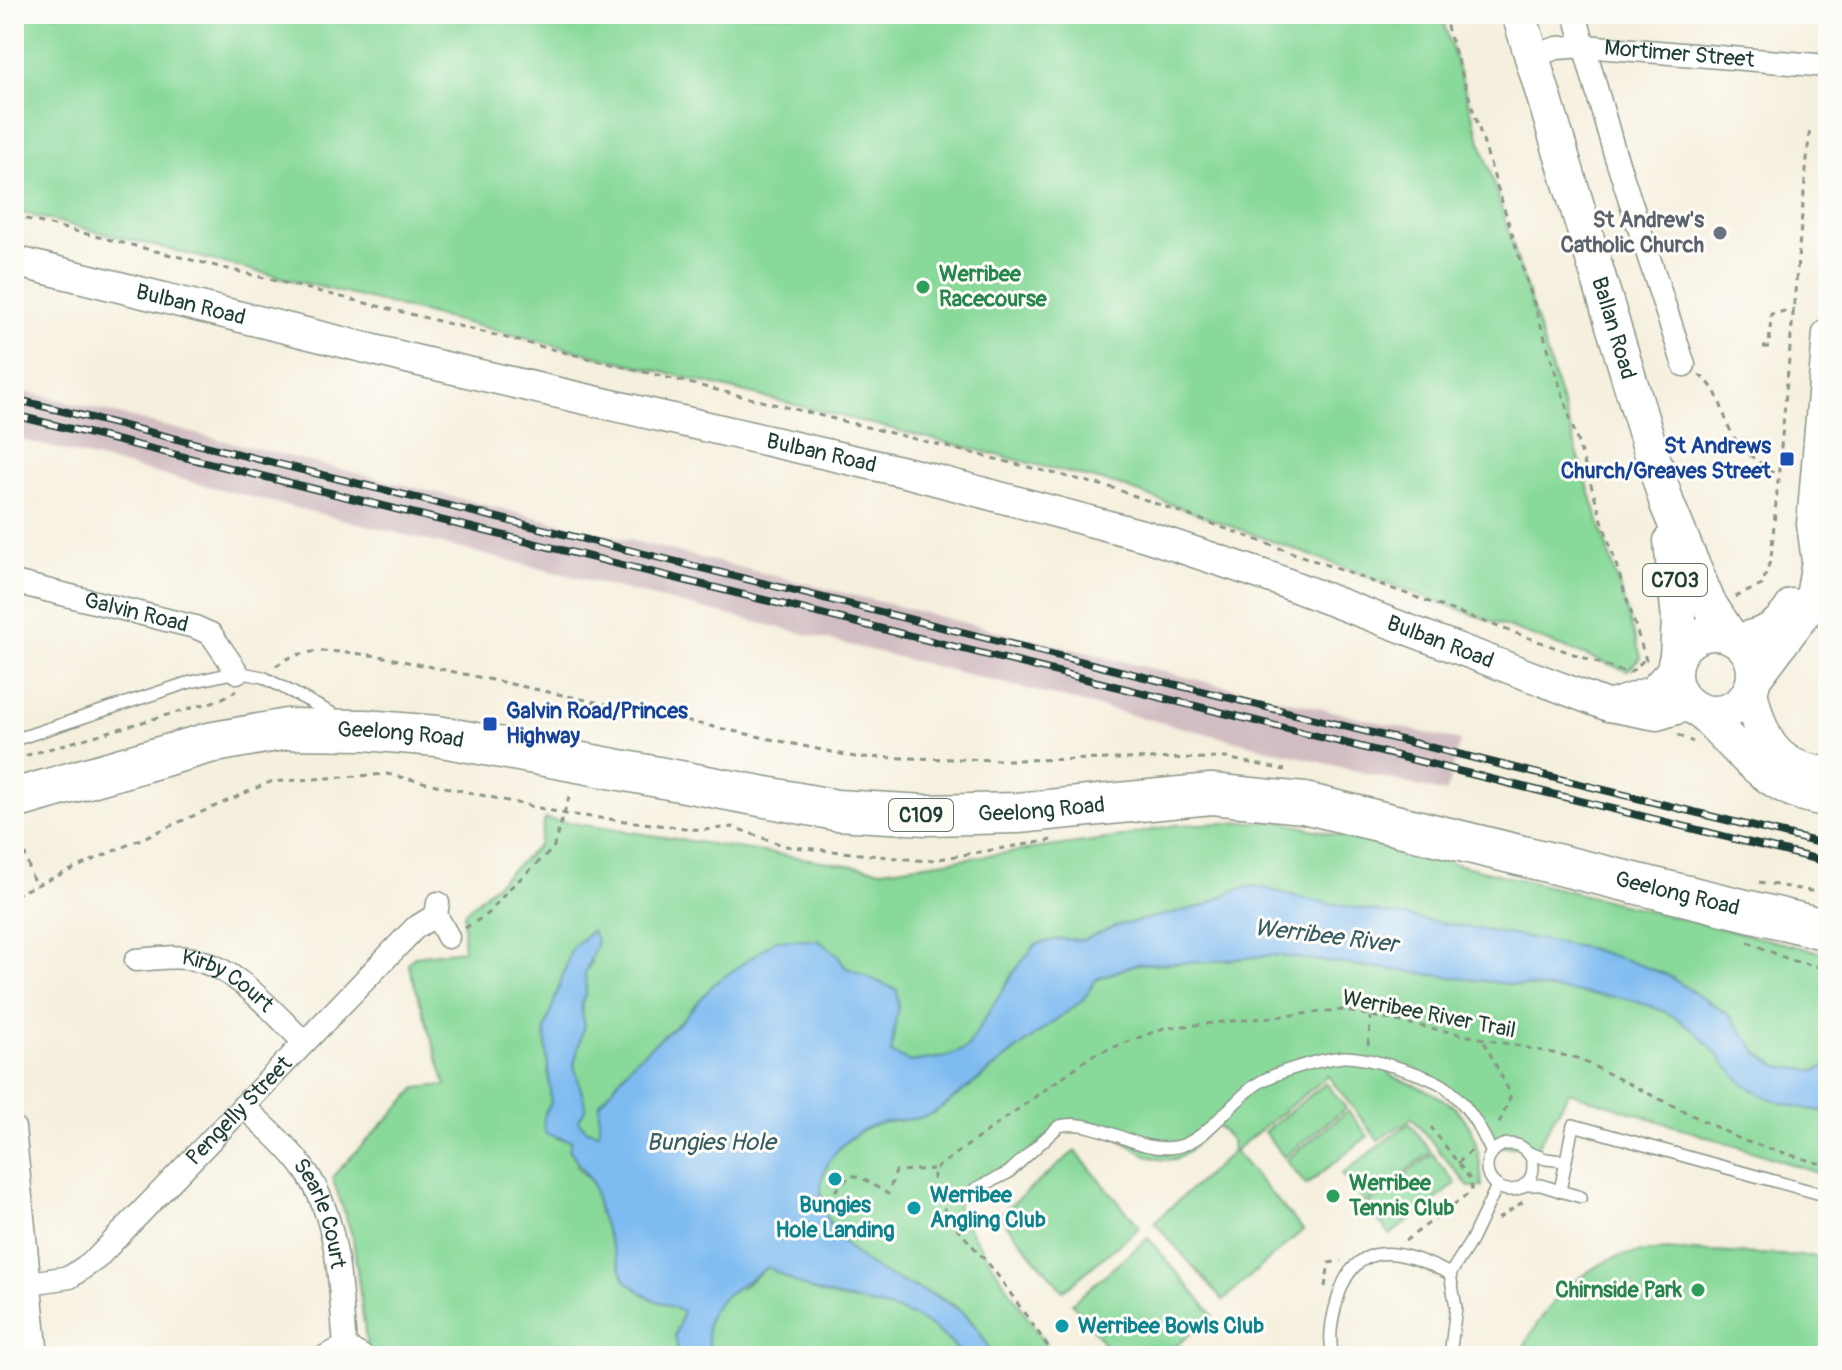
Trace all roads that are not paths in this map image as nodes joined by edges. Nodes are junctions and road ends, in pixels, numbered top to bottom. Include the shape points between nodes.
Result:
1 (1519, 14) edge
2 (1575, 14) edge
3 (1585, 46) junction
4 (1533, 56) junction
5 (1828, 66) edge
6 (14, 261) edge
7 (1828, 334) edge
8 (1684, 365) road end
9 (1824, 433) edge
10 (1667, 504) junction
11 (1812, 524) junction
12 (14, 582) edge
13 (1733, 637) junction
14 (1662, 668) junction
15 (237, 672) junction
16 (1752, 687) junction
17 (1609, 706) junction
18 (1696, 709) junction
19 (365, 730) junction
20 (14, 740) edge
21 (1828, 774) edge
22 (14, 799) edge
23 (1828, 799) edge
24 (1828, 930) edge
25 (448, 937) road end
26 (136, 960) dead end
27 (304, 1042) junction
28 (243, 1106) junction
29 (14, 1128) edge
30 (1527, 1152) junction
31 (1492, 1153) junction
32 (1564, 1161) junction
33 (17, 1178) edge
34 (1525, 1185) junction
35 (1497, 1186) junction
36 (975, 1189) road end
37 (1560, 1191) junction
38 (1828, 1196) edge
39 (1581, 1197) dead end
40 (1450, 1274) junction
41 (30, 1283) junction
42 (344, 1353) edge
43 (37, 1356) edge
44 (1333, 1356) edge
45 (1450, 1356) edge

1 - 4 main road, Ballan Road / C703
2 - 3 street
3 - 4 street, Mortimer Street
3 - 5 street, Mortimer Street
3 - 8 street
4 - 10 main road, Ballan Road / C703
6 - 17 street, Bulban Road via 909,473 1132,532 1272,578
7 - 9 street
9 - 11 street
10 - 13 main road, Ballan Road / C703 via 1708,602
10 - 14 main road, Ballan Road / C703 via 1679,619
11 - 13 street via 1793,602 1784,618 1762,634
11 - 16 street via 1817,561 1809,609
12 - 15 street, Galvin Road via 195,627 211,634
13 - 14 main road via 1704,634 1691,639
13 - 16 main road, C703 via 1750,655
14 - 17 street
14 - 18 main road, C703
15 - 19 lane via 263,677
15 - 20 lane via 187,683
16 - 18 main road via 1730,710
16 - 21 main road, C703 via 1758,727 1776,753 1802,769
17 - 18 street, Bulban Road via 1657,715
18 - 23 main road, C703 via 1767,778 1783,788
19 - 22 highway, Geelong Road / C109 via 287,729 209,743
19 - 24 highway, Geelong Road / C109 via 437,736 836,810 1018,813 1211,794 1304,803
25 - 27 street, Pengelly Street via 437,908
26 - 27 street, Kirby Court via 191,958 215,966 233,976
27 - 28 street, Pengelly Street
28 - 41 street, Pengelly Street via 96,1259 70,1277
28 - 42 street, Searle Court via 289,1150 319,1194 334,1244
29 - 33 street
30 - 31 lane via 1505,1145
30 - 32 lane
30 - 34 lane via 1533,1173
31 - 35 lane via 1488,1174
31 - 36 lane via 1470,1112 1446,1087 1343,1057 1270,1077 1241,1096 1204,1133 1179,1147 1149,1145 1088,1125 1059,1126 1008,1173
32 - 37 lane
32 - 38 lane via 1573,1125
33 - 41 street
34 - 35 lane via 1511,1190
34 - 37 lane
35 - 40 lane
37 - 39 lane
40 - 44 lane via 1417,1256 1390,1252 1358,1262 1346,1273 1339,1292 1331,1324
40 - 45 lane via 1456,1307
41 - 43 street

